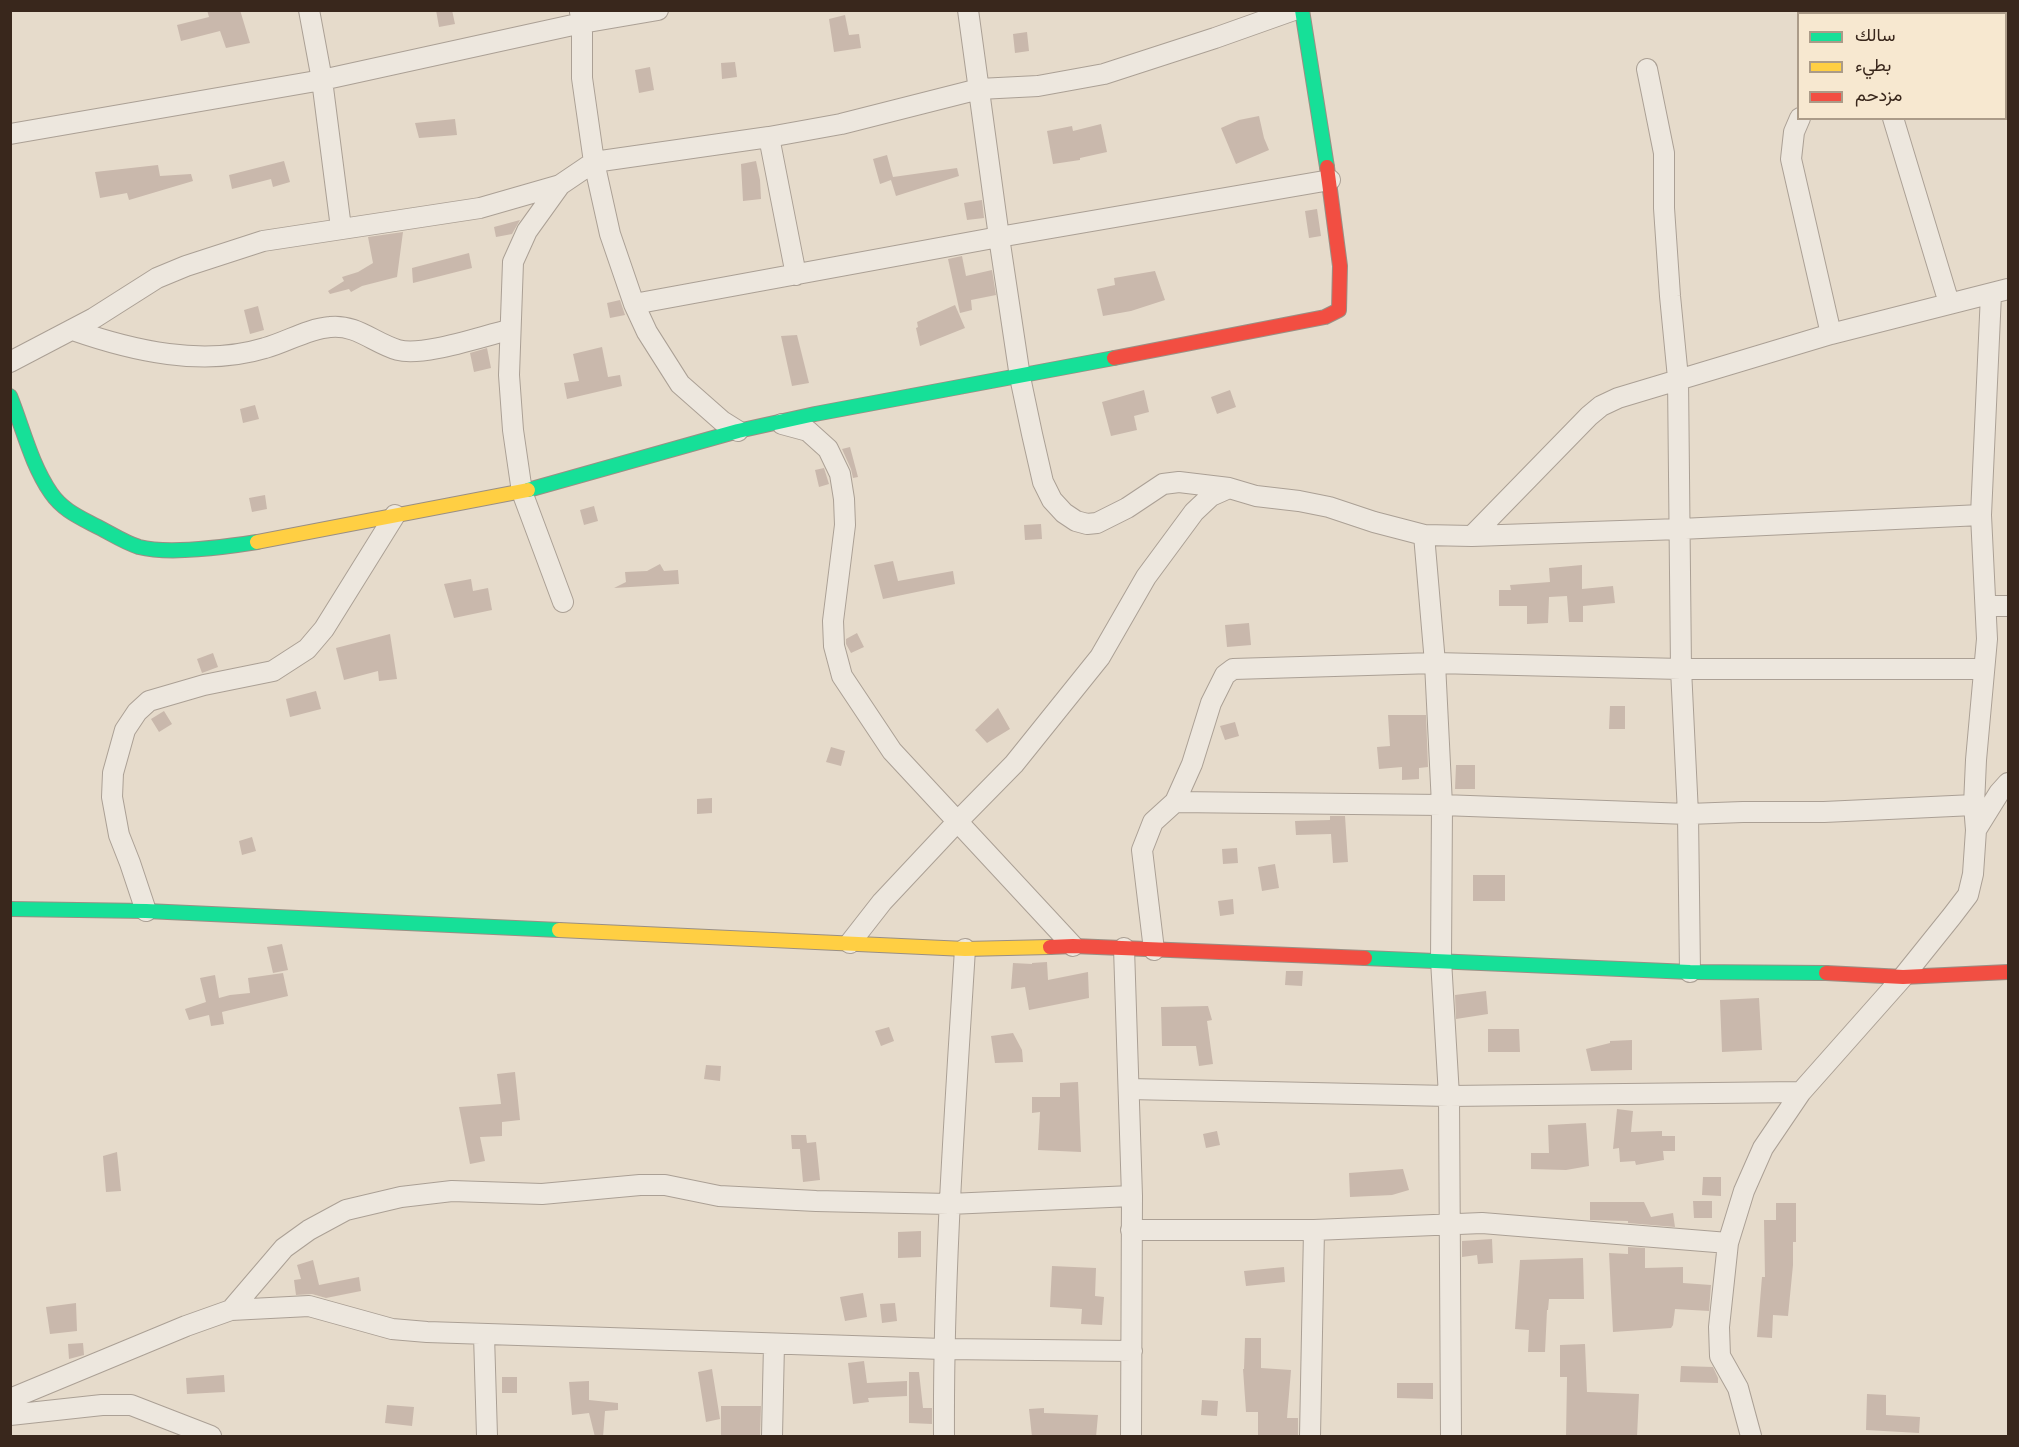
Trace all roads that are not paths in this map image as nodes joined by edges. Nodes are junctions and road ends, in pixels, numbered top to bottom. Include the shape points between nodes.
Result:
1 (309, 10) edge
2 (658, 10) edge
3 (968, 10) edge
4 (1294, 10) edge
5 (1302, 10) edge
6 (581, 17) edge
7 (1647, 69) dead end
8 (322, 80) junction
9 (979, 89) junction
10 (1799, 120) edge
11 (1894, 120) edge
12 (10, 134) edge
13 (769, 137) junction
14 (594, 162) junction
15 (1330, 180) junction
16 (560, 185) junction
17 (341, 228) junction
18 (999, 237) junction
19 (796, 275) junction
20 (2000, 292) edge
21 (1949, 303) junction
22 (634, 304) junction
23 (73, 330) junction
24 (509, 330) junction
25 (1831, 334) junction
26 (10, 362) edge
27 (1020, 377) junction
28 (1678, 378) junction
29 (10, 396) edge
30 (779, 423) junction
31 (738, 431) junction
32 (1229, 488) junction
33 (522, 492) junction
34 (395, 515) junction
35 (1981, 515) junction
36 (1680, 529) junction
37 (1424, 535) junction
38 (1472, 536) junction
39 (563, 602) dead end
40 (1986, 606) junction
41 (2008, 606) edge
42 (1435, 663) junction
43 (1681, 669) junction
44 (1983, 669) junction
45 (2008, 783) edge
46 (1175, 802) junction
47 (1974, 805) junction
48 (1442, 806) junction
49 (1688, 814) junction
50 (957, 822) junction
51 (1976, 830) junction
52 (10, 909) edge
53 (146, 911) junction
54 (850, 944) junction
55 (1073, 946) junction
56 (1124, 948) junction
57 (965, 949) junction
58 (1154, 950) junction
59 (1441, 960) junction
60 (1690, 972) junction
61 (2008, 972) edge
62 (1903, 977) junction
63 (1129, 1089) junction
64 (1801, 1092) junction
65 (1449, 1096) junction
66 (1132, 1196) junction
67 (949, 1204) junction
68 (1451, 1223) junction
69 (1131, 1230) junction
70 (1314, 1230) junction
71 (1728, 1243) junction
72 (231, 1310) junction
73 (484, 1335) junction
74 (774, 1344) junction
75 (943, 1349) junction
76 (1132, 1351) junction
77 (10, 1399) edge
78 (10, 1415) edge
79 (211, 1437) edge
80 (487, 1437) edge
81 (772, 1437) edge
82 (944, 1437) edge
83 (1131, 1437) edge
84 (1311, 1437) edge
85 (1451, 1437) edge
86 (1751, 1437) edge

1 - 8 street
2 - 6 street
3 - 9 street
4 - 9 street via 1104,74 1038,86
5 - 15 street
6 - 8 street
6 - 14 street via 582,78
7 - 28 street via 1664,153 1664,208
8 - 12 street
8 - 17 street
9 - 13 street via 841,124
9 - 18 street
10 - 25 street via 1791,159
11 - 21 street
13 - 14 street
13 - 19 street
14 - 16 street
14 - 22 street via 610,234
15 - 18 street
15 - 27 street via 1340,272 1339,310 1325,317
16 - 17 street via 480,208
16 - 24 street via 527,231 513,262
17 - 23 street via 263,241 186,266 157,278
18 - 19 street
18 - 27 street
19 - 22 street
20 - 21 street
20 - 35 street
21 - 25 street
22 - 31 street via 680,384
23 - 24 street via 107,341 207,357 266,348 331,326 353,328 399,350 417,352
23 - 26 street
24 - 33 street via 513,430
25 - 28 street
27 - 30 street
27 - 32 street via 1043,482 1052,500 1076,521 1097,523 1163,484
28 - 36 street
28 - 38 street via 1601,406
29 - 34 street via 56,501 72,515 145,548 232,546
30 - 31 street
30 - 50 street via 808,431 828,449 840,474 845,525 833,621 834,646 842,676 892,751
31 - 33 street
32 - 37 street via 1329,507
32 - 50 street via 1211,496 1194,512 1146,577 1100,657 1014,764
33 - 34 street
33 - 39 street
34 - 53 street via 324,629 307,649 273,671 149,701 125,730 112,797 119,834
35 - 36 street
35 - 40 street
36 - 38 street
36 - 43 street
37 - 38 street
37 - 42 street
40 - 41 street
40 - 44 street
42 - 43 street
42 - 46 street via 1233,669 1225,675 1211,703
42 - 48 street
43 - 44 street
43 - 49 street
44 - 47 street
45 - 51 street
46 - 48 street
46 - 58 street via 1153,822 1142,850
47 - 49 street
47 - 51 street
48 - 49 street
48 - 59 street
49 - 60 street
50 - 54 street via 882,902
50 - 55 street
51 - 62 street via 1968,895
52 - 53 street
53 - 54 street
54 - 57 street
55 - 56 street
55 - 57 street
56 - 58 street
56 - 63 street
57 - 67 street
58 - 59 street
59 - 60 street
59 - 65 street
60 - 62 street
61 - 62 street
62 - 64 street
63 - 65 street
63 - 66 street
64 - 65 street
64 - 71 street via 1763,1148
65 - 68 street
66 - 67 street
66 - 69 street
67 - 72 street via 719,1196 665,1185 542,1194 452,1191 401,1197 346,1210 309,1230 284,1248
67 - 75 street
68 - 70 street
68 - 71 street
68 - 85 street
69 - 70 street
69 - 76 street
70 - 84 street
71 - 86 street via 1719,1327 1720,1356 1738,1388
72 - 73 street via 309,1306 392,1329
72 - 77 street
73 - 74 street
73 - 80 street
74 - 75 street
74 - 81 street
75 - 76 street
75 - 82 street
76 - 83 street
78 - 79 street via 131,1405

